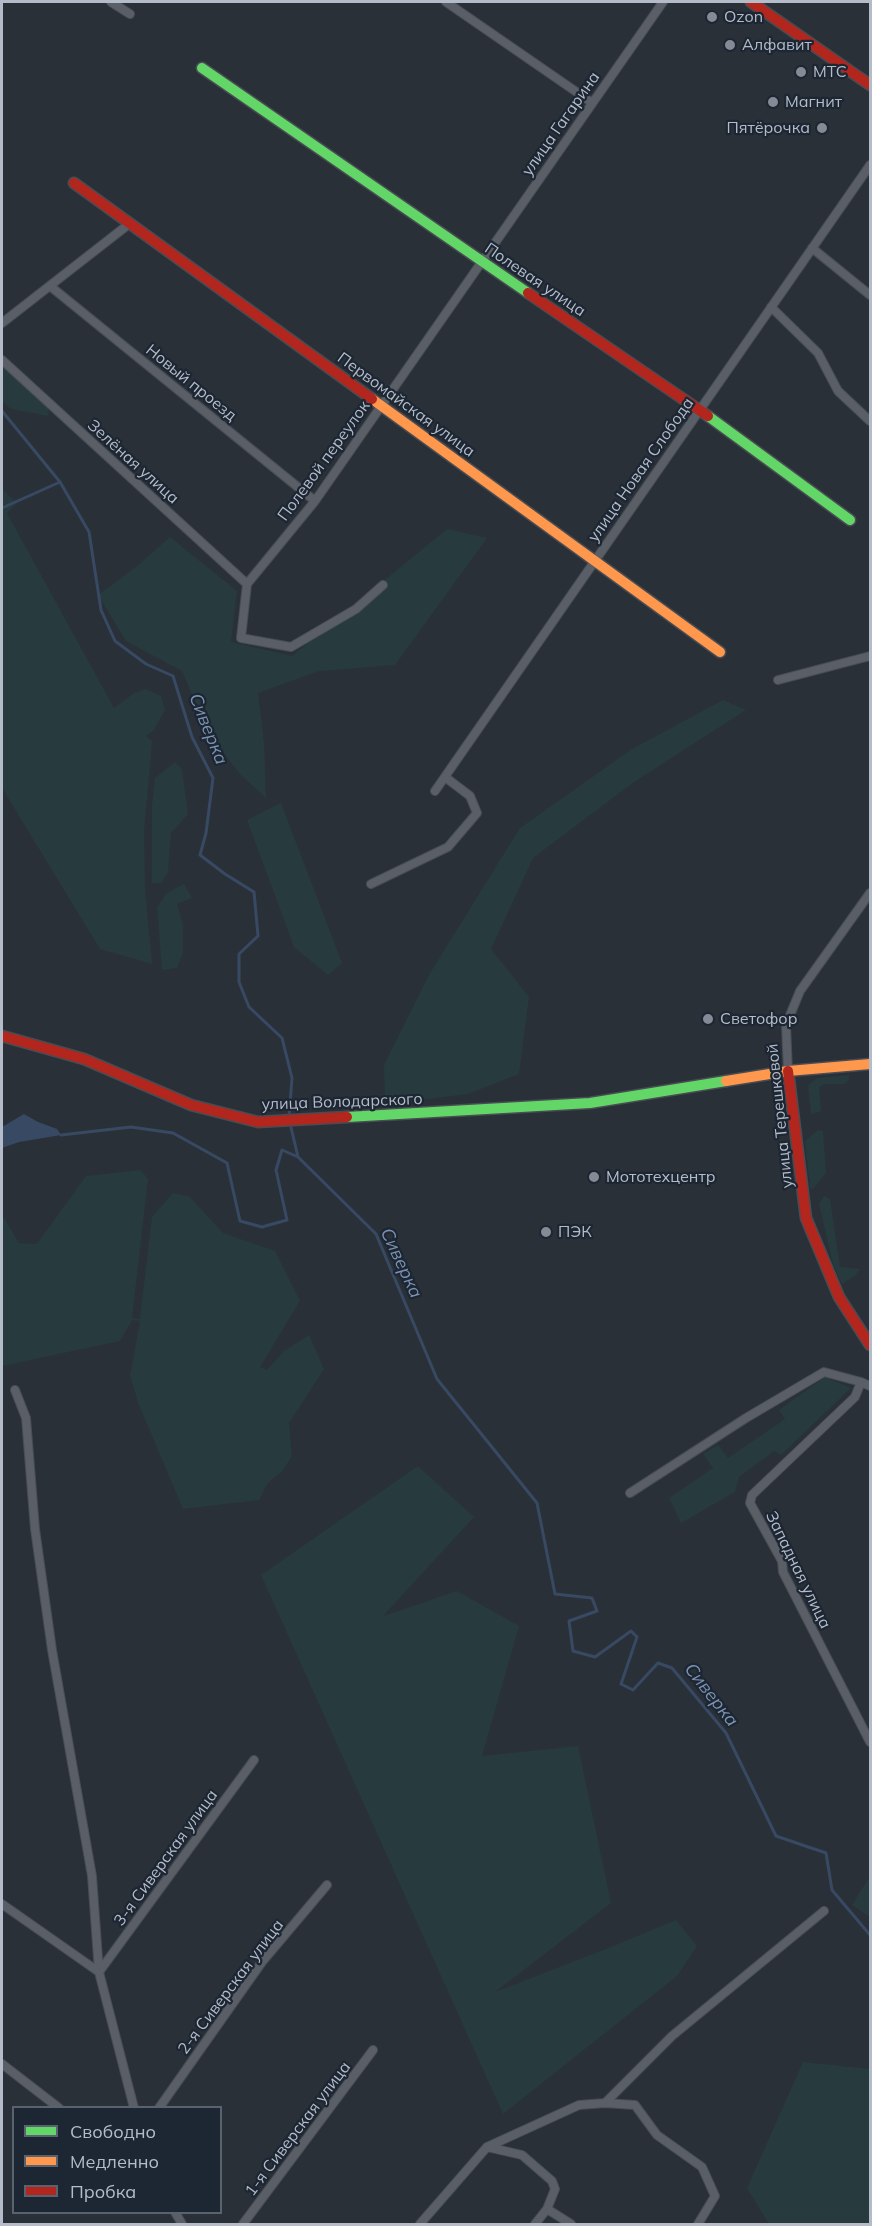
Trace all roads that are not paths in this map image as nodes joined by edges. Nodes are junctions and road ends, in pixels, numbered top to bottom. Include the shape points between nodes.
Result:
1 (111, 2) edge
2 (446, 2) edge
3 (663, 2) edge
4 (751, 2) edge
5 (130, 14) dead end
6 (202, 68) dead end
7 (870, 85) edge
8 (591, 102) junction
9 (870, 165) edge
10 (75, 183) dead end
11 (129, 224) junction
12 (813, 248) junction
13 (482, 262) junction
14 (50, 286) junction
15 (870, 295) edge
16 (771, 307) junction
17 (2, 323) edge
18 (2, 360) edge
19 (382, 406) junction
20 (699, 410) junction
21 (870, 421) edge
22 (315, 501) junction
23 (850, 520) dead end
24 (594, 560) junction
25 (247, 584) junction
26 (383, 585) dead end
27 (720, 652) dead end
28 (870, 656) edge
29 (778, 680) dead end
30 (445, 777) junction
31 (435, 791) dead end
32 (371, 884) dead end
33 (870, 893) edge
34 (2, 1036) edge
35 (870, 1064) edge
36 (788, 1071) junction
37 (870, 1345) edge
38 (861, 1382) junction
39 (870, 1386) edge
40 (15, 1390) dead end
41 (630, 1493) dead end
42 (870, 1742) edge
43 (254, 1760) dead end
44 (327, 1885) dead end
45 (2, 1904) edge
46 (825, 1911) dead end
47 (99, 1972) junction
48 (373, 2050) dead end
49 (2, 2064) edge
50 (605, 2103) junction
51 (56, 2106) edge
52 (133, 2106) edge
53 (160, 2106) edge
54 (487, 2147) junction
55 (547, 2209) junction
56 (243, 2224) edge
57 (420, 2224) edge
58 (535, 2224) edge
59 (571, 2224) edge
60 (698, 2224) edge

1 - 5 street
2 - 8 street
3 - 8 street, улица Гагарина
4 - 7 street
6 - 13 street, Полевая улица
8 - 13 street, улица Гагарина
9 - 12 street, улица Новая Слобода
10 - 11 street, Первомайская улица
11 - 14 street
11 - 19 street, Первомайская улица
12 - 15 street
12 - 16 street, улица Новая Слобода
13 - 19 street, Полевой переулок
13 - 20 street, Полевая улица
14 - 17 street
14 - 22 street, Новый проезд
16 - 20 street, улица Новая Слобода
16 - 21 street via 818,353 838,391
18 - 25 street, Зелёная улица
19 - 22 street, Полевой переулок
19 - 24 street, Первомайская улица
20 - 23 street, Полевая улица
20 - 24 street, улица Новая Слобода
22 - 25 street, Полевой переулок
24 - 27 street, Первомайская улица
24 - 30 street, улица Новая Слобода
25 - 26 street via 241,638 291,647 356,609
28 - 29 street
30 - 31 street, улица Новая Слобода
30 - 32 street via 470,796 477,813 448,847
33 - 36 street, улица Терешковой via 800,991 786,1025
34 - 36 street, улица Володарского via 84,1059 191,1105 258,1122 590,1104
35 - 36 street
36 - 37 street, улица Терешковой via 806,1218 839,1297
38 - 39 street
38 - 41 street via 824,1372
38 - 42 street, Западная улица via 855,1397 752,1495 750,1503
40 - 47 street via 26,1418 35,1529 52,1650 92,1876
43 - 47 street, 3-я Сиверская улица
44 - 53 street, 2-я Сиверская улица via 262,1962
45 - 47 street
46 - 50 street via 672,2036
47 - 52 street
48 - 56 street, 1-я Сиверская улица
49 - 51 street
50 - 54 street via 579,2105
50 - 60 street via 634,2105 657,2135 702,2167 715,2196
54 - 55 street via 522,2155 552,2181 555,2189
54 - 57 street
55 - 58 street
55 - 59 street

